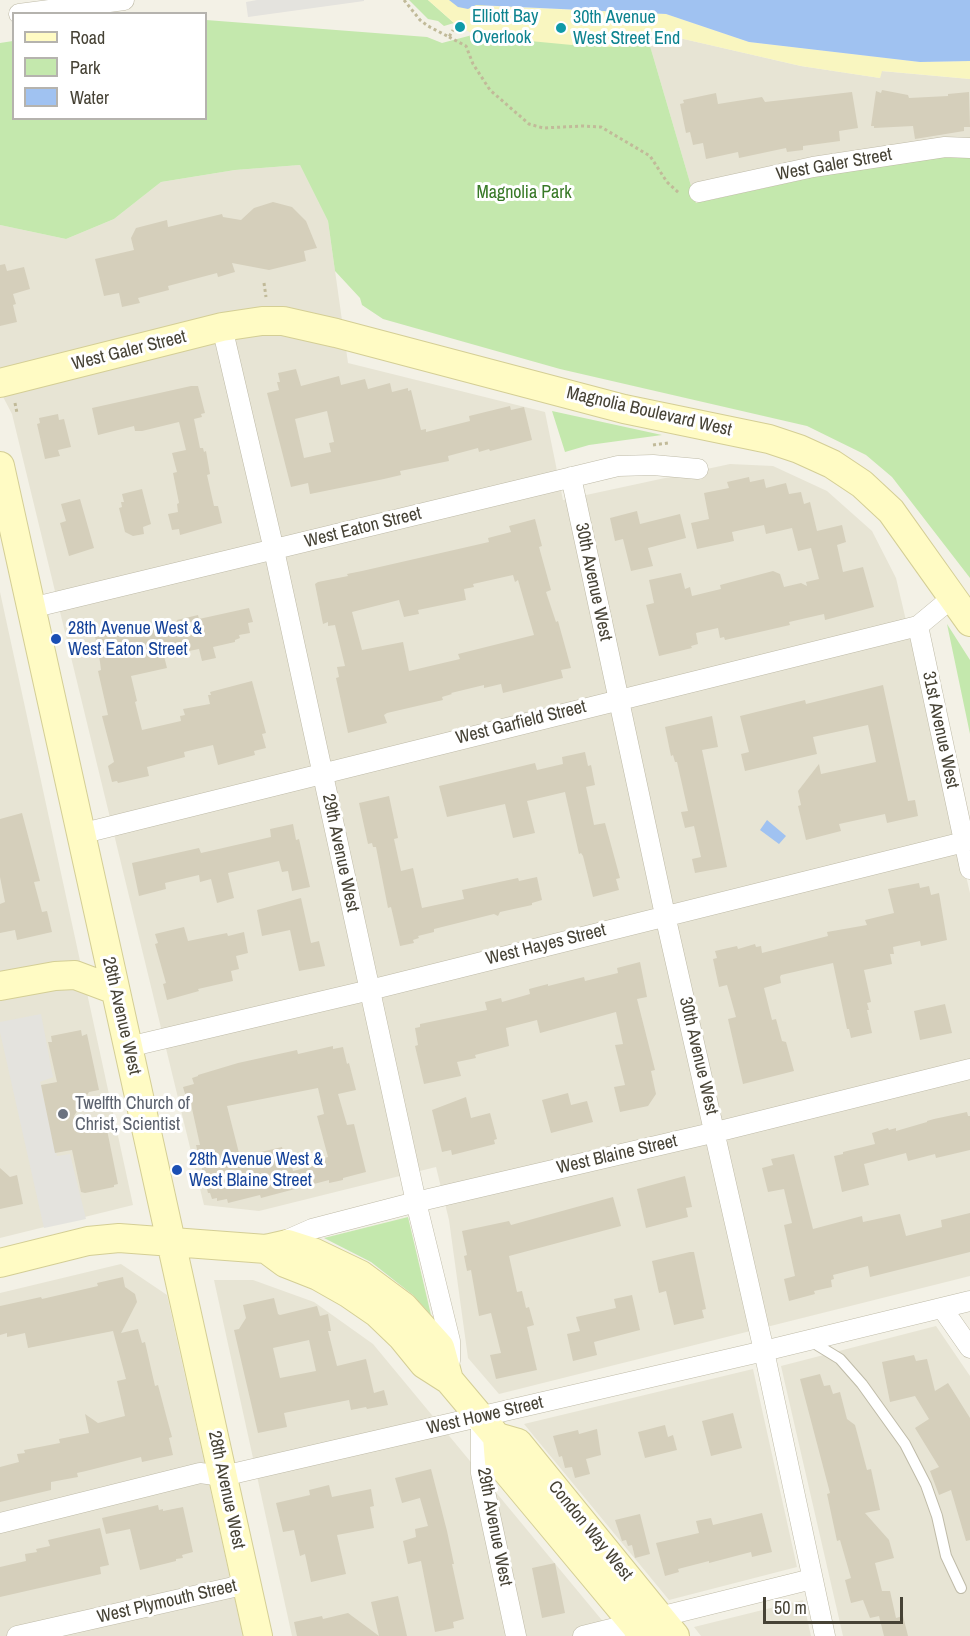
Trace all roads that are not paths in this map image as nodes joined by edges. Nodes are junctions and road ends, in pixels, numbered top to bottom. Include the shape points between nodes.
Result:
1 (124, 0) edge
2 (34, 12) edge
3 (970, 148) edge
4 (699, 192) road end
5 (262, 310) joint
6 (222, 327) junction
7 (7, 393) edge
8 (0, 466) edge
9 (698, 469) dead end
10 (571, 477) junction
11 (274, 550) junction
12 (952, 597) junction
13 (31, 608) junction
14 (970, 622) edge
15 (918, 626) junction
16 (618, 699) junction
17 (322, 772) junction
18 (80, 834) junction
19 (964, 842) junction
20 (970, 869) edge
21 (665, 915) junction
22 (0, 986) edge
23 (114, 990) junction
24 (370, 990) junction
25 (128, 1047) junction
26 (970, 1070) edge
27 (716, 1132) junction
28 (416, 1202) junction
29 (171, 1242) junction
30 (266, 1249) junction
31 (0, 1263) edge
32 (970, 1301) edge
33 (942, 1308) junction
34 (809, 1340) junction
35 (970, 1348) edge
36 (764, 1351) junction
37 (449, 1380) junction
38 (489, 1427) junction
39 (223, 1476) junction
40 (0, 1522) edge
41 (812, 1579) junction
42 (247, 1584) junction
43 (961, 1588) dead end
44 (653, 1628) edge
45 (17, 1636) edge
46 (258, 1636) edge
47 (516, 1636) edge
48 (583, 1636) edge
49 (825, 1636) edge

1 - 2 street
3 - 4 street, West Galer Street via 945,147 813,167
5 - 6 main road, West Galer Street
5 - 12 main road, Magnolia Boulevard West via 283,321 624,409 800,449 862,484 891,511
6 - 7 main road, West Galer Street
6 - 11 street, 29th Avenue West
8 - 13 main road, 28th Avenue West
9 - 10 street, West Eaton Street via 618,466
10 - 11 street, West Eaton Street
10 - 16 street, 30th Avenue West
11 - 13 street, West Eaton Street
11 - 17 street, 29th Avenue West
12 - 14 main road, Magnolia Boulevard West
12 - 15 street, West Garfield Street
13 - 18 main road, 28th Avenue West
15 - 16 street, West Garfield Street
15 - 19 street, 31st Avenue West
16 - 17 street, West Garfield Street
16 - 21 street, 30th Avenue West
17 - 18 street, West Garfield Street
17 - 24 street, 29th Avenue West
18 - 23 main road, 28th Avenue West
19 - 20 street, 31st Avenue West
19 - 21 street, West Hayes Street
21 - 24 street, West Hayes Street
21 - 27 street, 30th Avenue West
22 - 23 main road via 75,975
23 - 25 main road, 28th Avenue West
24 - 25 street, West Hayes Street
24 - 28 street, 29th Avenue West
25 - 29 main road, 28th Avenue West
26 - 27 street, West Blaine Street
27 - 28 street, West Blaine Street
27 - 36 street, 30th Avenue West
28 - 30 street, West Blaine Street via 312,1229
28 - 37 street, 29th Avenue West via 450,1341
29 - 30 main road, Condon Way West
29 - 31 main road via 119,1238 88,1241
29 - 39 main road, 28th Avenue West
30 - 37 main road, Condon Way West via 285,1263 348,1293 376,1313 424,1365
32 - 33 street, West Howe Street
33 - 34 street, West Howe Street
33 - 35 street
34 - 36 street, West Howe Street
34 - 43 lane via 840,1359 905,1444 926,1485 946,1556
36 - 38 street, West Howe Street
36 - 41 street, 30th Avenue West
37 - 38 main road, Condon Way West
38 - 39 street, West Howe Street
38 - 44 main road, Condon Way West via 518,1443
38 - 47 street, 29th Avenue West via 481,1473
39 - 40 street, West Howe Street via 200,1473
39 - 42 main road, 28th Avenue West
41 - 44 street
41 - 49 street, 30th Avenue West
42 - 45 street, West Plymouth Street
42 - 46 main road, 28th Avenue West
44 - 48 street

